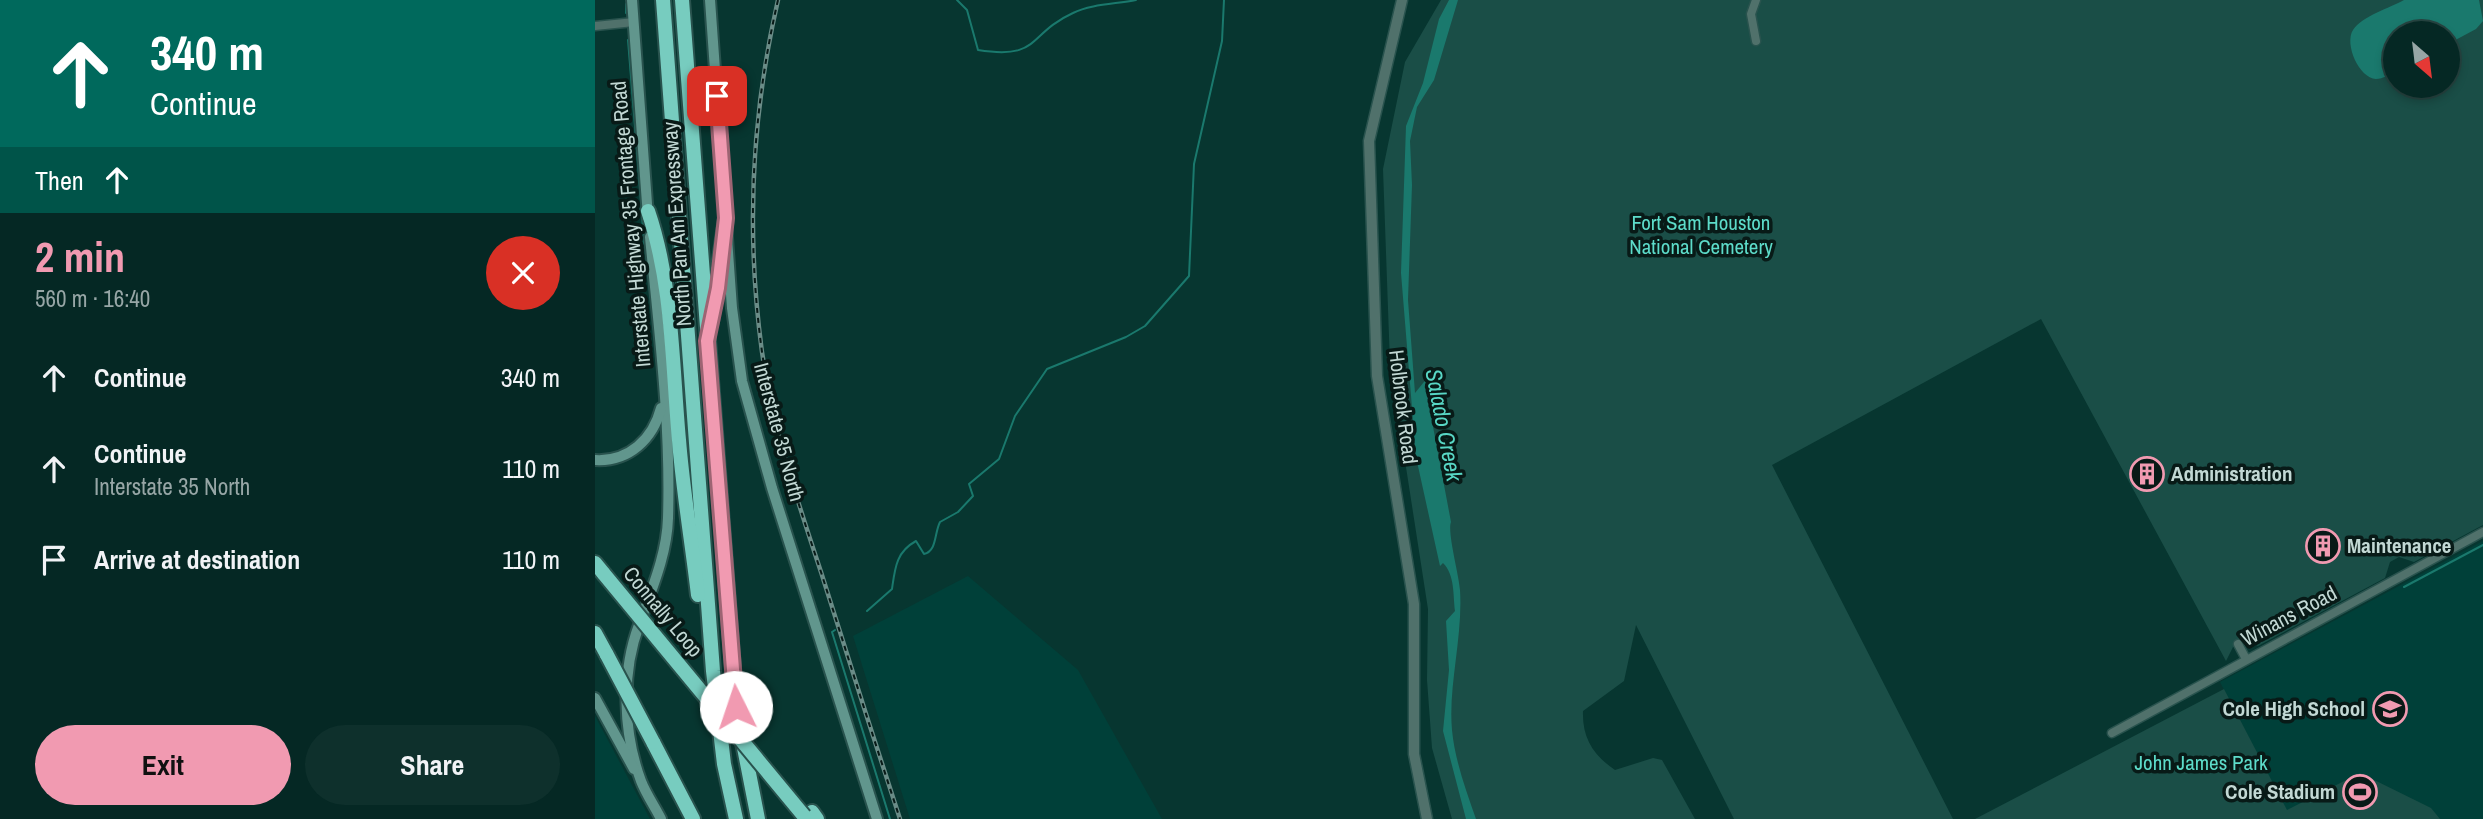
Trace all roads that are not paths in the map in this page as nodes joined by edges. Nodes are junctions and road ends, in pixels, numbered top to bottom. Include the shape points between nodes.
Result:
1 (632, 0) edge
2 (663, 0) edge
3 (682, 0) edge
4 (710, 0) edge
5 (1402, 0) edge
6 (1756, 0) edge
7 (634, 22) junction
8 (595, 26) edge
9 (1756, 41) dead end
10 (648, 211) junction
11 (726, 218) junction
12 (707, 341) junction
13 (664, 398) junction
14 (595, 460) edge
15 (2483, 532) edge
16 (599, 568) edge
17 (595, 633) edge
18 (2238, 644) dead end
19 (2246, 659) junction
20 (595, 698) edge
21 (2112, 733) dead end
22 (641, 781) junction
23 (810, 816) edge
24 (735, 818) edge
25 (661, 819) edge
26 (693, 819) edge
27 (758, 819) edge
28 (877, 819) edge
29 (1427, 819) edge

1 - 7 main road
2 - 24 highway, North Pan Am Expressway via 713,671
3 - 12 highway, North Pan Am Expressway
4 - 11 main road, Interstate 35 North
5 - 29 street, Holbrook Road via 1369,141 1377,376 1414,604 1413,740
6 - 9 street via 1751,14
7 - 8 street
7 - 10 main road, Interstate Highway 35 Frontage Road
10 - 13 main road, Interstate Highway 35 Frontage Road
10 - 24 highway via 667,299 714,736
11 - 12 highway
11 - 28 main road, Interstate 35 North via 732,309 751,422
12 - 27 highway, North Pan Am Expressway via 736,707
13 - 14 main road via 657,424 637,449 618,458
13 - 22 main road via 669,522 660,567 627,670 629,726
15 - 19 street, Winans Road
16 - 23 highway, Connally Loop, bridge
17 - 26 highway, bridge
18 - 19 street
19 - 21 street, Winans Road
20 - 22 main road
22 - 25 main road

